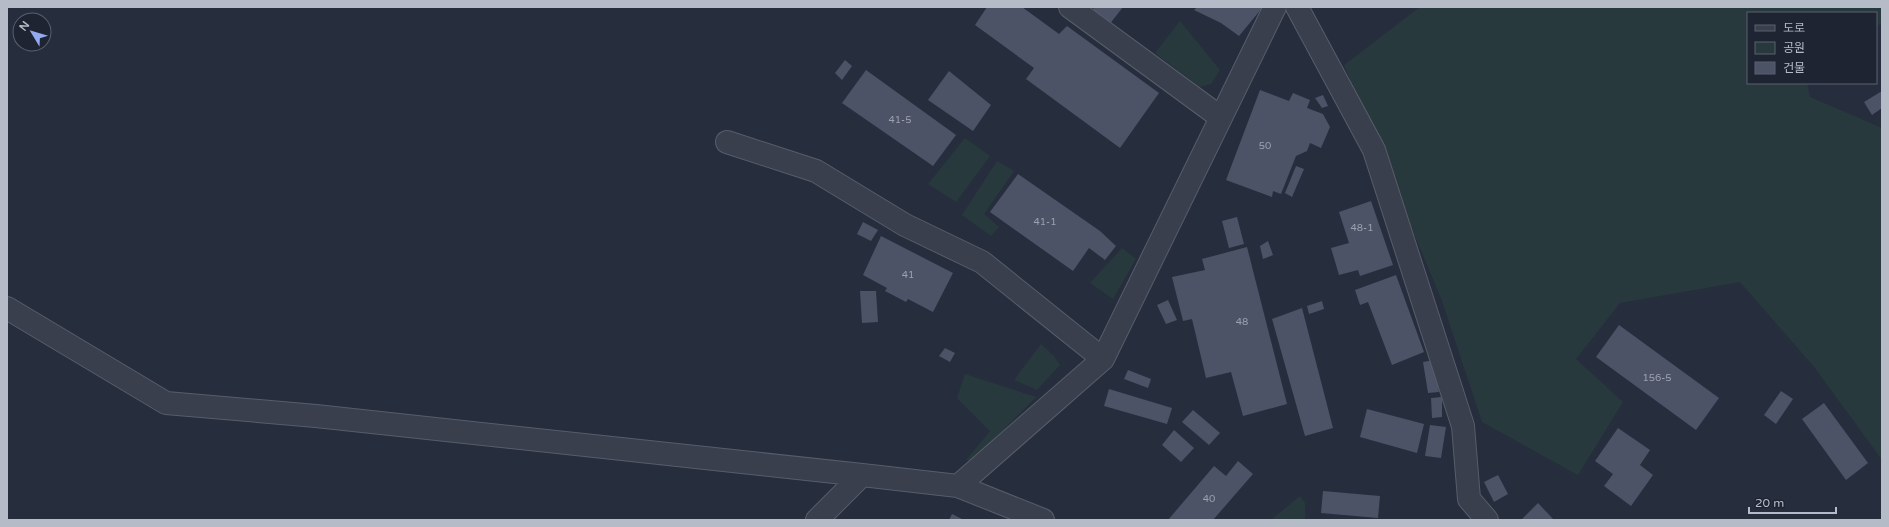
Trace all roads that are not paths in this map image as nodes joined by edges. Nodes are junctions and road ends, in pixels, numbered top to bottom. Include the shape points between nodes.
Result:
1 (1070, 7) edge
2 (1275, 7) edge
3 (1298, 7) edge
4 (1220, 117) junction
5 (727, 142) dead end
6 (7, 308) edge
7 (1104, 359) junction
8 (862, 475) junction
9 (958, 486) junction
10 (817, 520) edge
11 (1043, 520) edge
12 (1487, 520) edge

1 - 4 lane
2 - 4 lane
3 - 12 lane via 1374,150 1463,426 1469,499
4 - 7 lane
5 - 7 lane via 816,171 905,225 982,262
6 - 8 lane via 166,403 324,417
7 - 9 lane
8 - 9 lane
8 - 10 lane
9 - 11 lane

